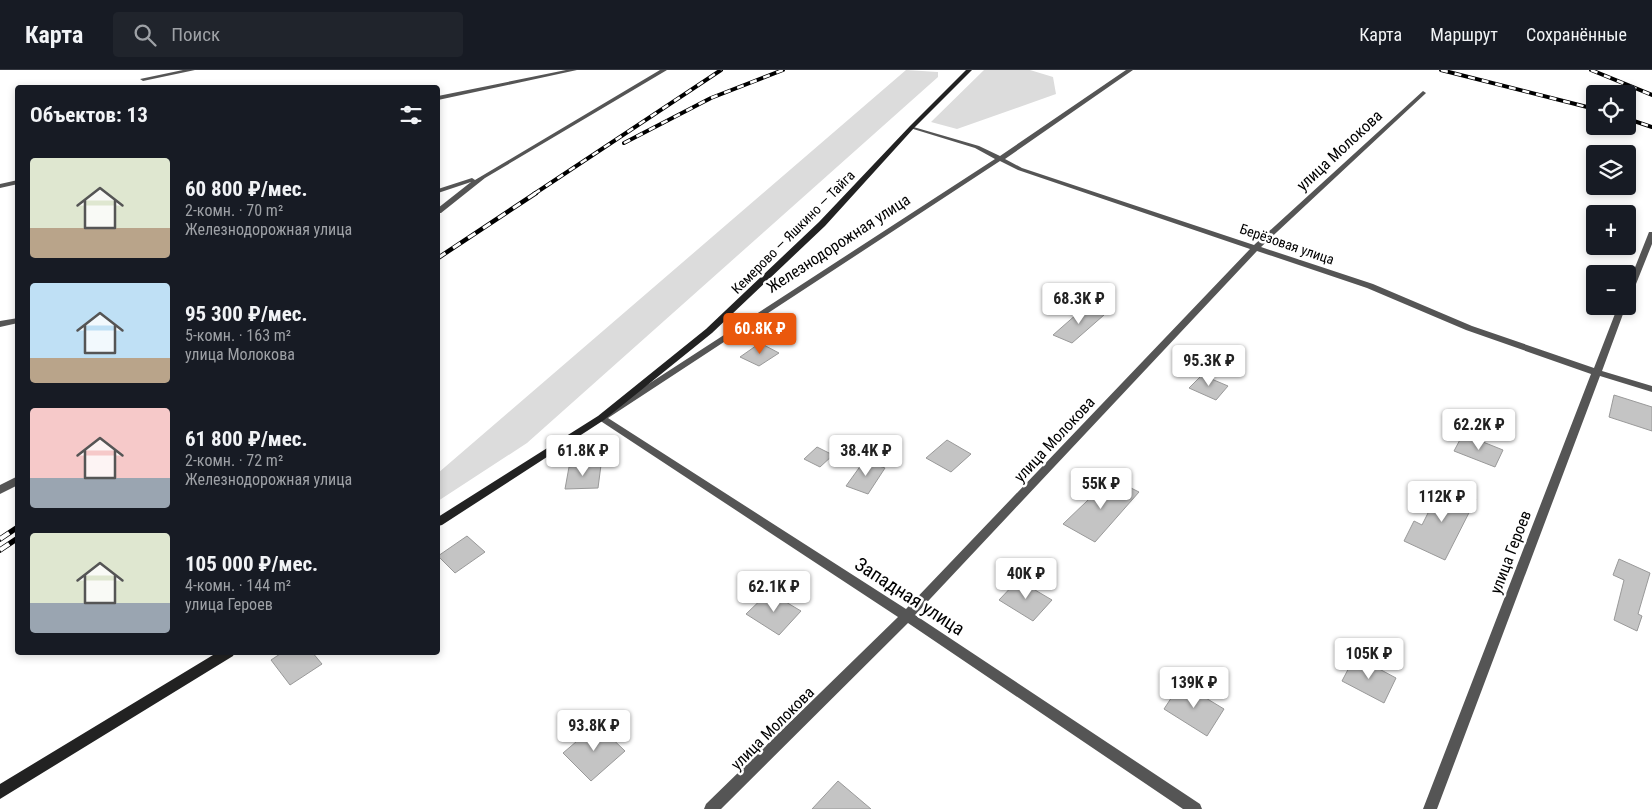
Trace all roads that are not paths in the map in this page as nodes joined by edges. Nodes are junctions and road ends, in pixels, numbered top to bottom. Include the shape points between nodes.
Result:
1 (192, 70) edge
2 (574, 70) edge
3 (664, 70) edge
4 (969, 70) edge
5 (1130, 70) edge
6 (143, 80) dead end
7 (1423, 93) dead end
8 (440, 98) edge
9 (912, 127) junction
10 (998, 160) junction
11 (482, 177) junction
12 (15, 183) edge
13 (0, 186) edge
14 (440, 191) edge
15 (440, 210) edge
16 (1652, 234) edge
17 (1256, 247) junction
18 (1636, 274) edge
19 (1618, 315) edge
20 (15, 321) edge
21 (0, 324) edge
22 (1595, 372) junction
23 (1652, 389) edge
24 (601, 418) junction
25 (15, 482) edge
26 (0, 490) edge
27 (440, 521) edge
28 (907, 616) junction
29 (224, 655) edge
30 (0, 792) edge
31 (711, 809) edge
32 (1195, 809) edge
33 (1430, 809) edge

1 - 6 street
2 - 8 street
3 - 11 street
4 - 9 main road, Кемерово — Яшкино — Тайга
5 - 10 street, Железнодорожная улица
7 - 17 street, улица Молокова
9 - 10 street, Берёзовая улица via 977,148
9 - 24 main road, Кемерово — Яшкино — Тайга via 822,224 709,331
10 - 17 street, Берёзовая улица
10 - 24 street, Железнодорожная улица
11 - 14 street
11 - 15 street
12 - 13 street
16 - 18 street
17 - 22 street, Берёзовая улица via 1370,286 1469,328
17 - 28 street, улица Молокова
19 - 22 street, улица Героев
20 - 21 street
22 - 23 street, Берёзовая улица
22 - 33 street, улица Героев
24 - 27 main road, Железнодорожная улица
24 - 28 street, Западная улица
25 - 26 street
28 - 31 street, улица Молокова
28 - 32 street, Западная улица
29 - 30 main road

